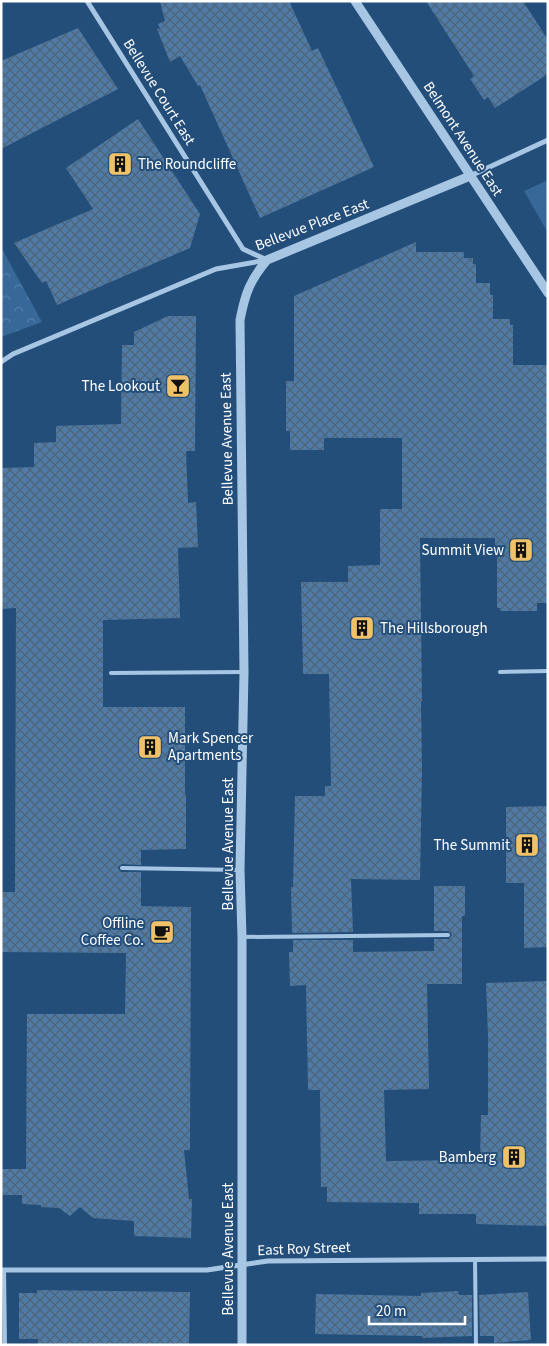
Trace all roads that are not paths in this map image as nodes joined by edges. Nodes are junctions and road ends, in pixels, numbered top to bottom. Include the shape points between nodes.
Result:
1 (87, 1) edge
2 (355, 1) edge
3 (548, 140) edge
4 (470, 176) junction
5 (267, 260) junction
6 (548, 292) edge
7 (1, 362) edge
8 (548, 671) edge
9 (244, 672) junction
10 (500, 672) dead end
11 (111, 673) dead end
12 (122, 868) dead end
13 (240, 870) junction
14 (448, 934) dead end
15 (242, 937) junction
16 (548, 1258) edge
17 (475, 1259) junction
18 (241, 1265) junction
19 (3, 1270) edge
20 (5, 1345) edge
21 (242, 1345) edge
22 (476, 1345) edge

1 - 5 street, Bellevue Court East via 243,249
2 - 4 street, Belmont Avenue East
3 - 4 street, Bellevue Place East
4 - 5 street, Bellevue Place East
4 - 6 street, Belmont Avenue East
5 - 7 street, Bellevue Place East via 216,269 13,354
5 - 9 street, Bellevue Avenue East via 249,287 240,320
8 - 10 lane
9 - 11 lane
9 - 13 street, Bellevue Avenue East
12 - 13 lane
13 - 15 street, Bellevue Avenue East
14 - 15 lane
15 - 18 street, Bellevue Avenue East
16 - 17 street, East Roy Street
17 - 18 street, East Roy Street
17 - 22 lane
18 - 19 street, East Roy Street via 207,1270
18 - 21 street, Bellevue Avenue East
19 - 20 lane

